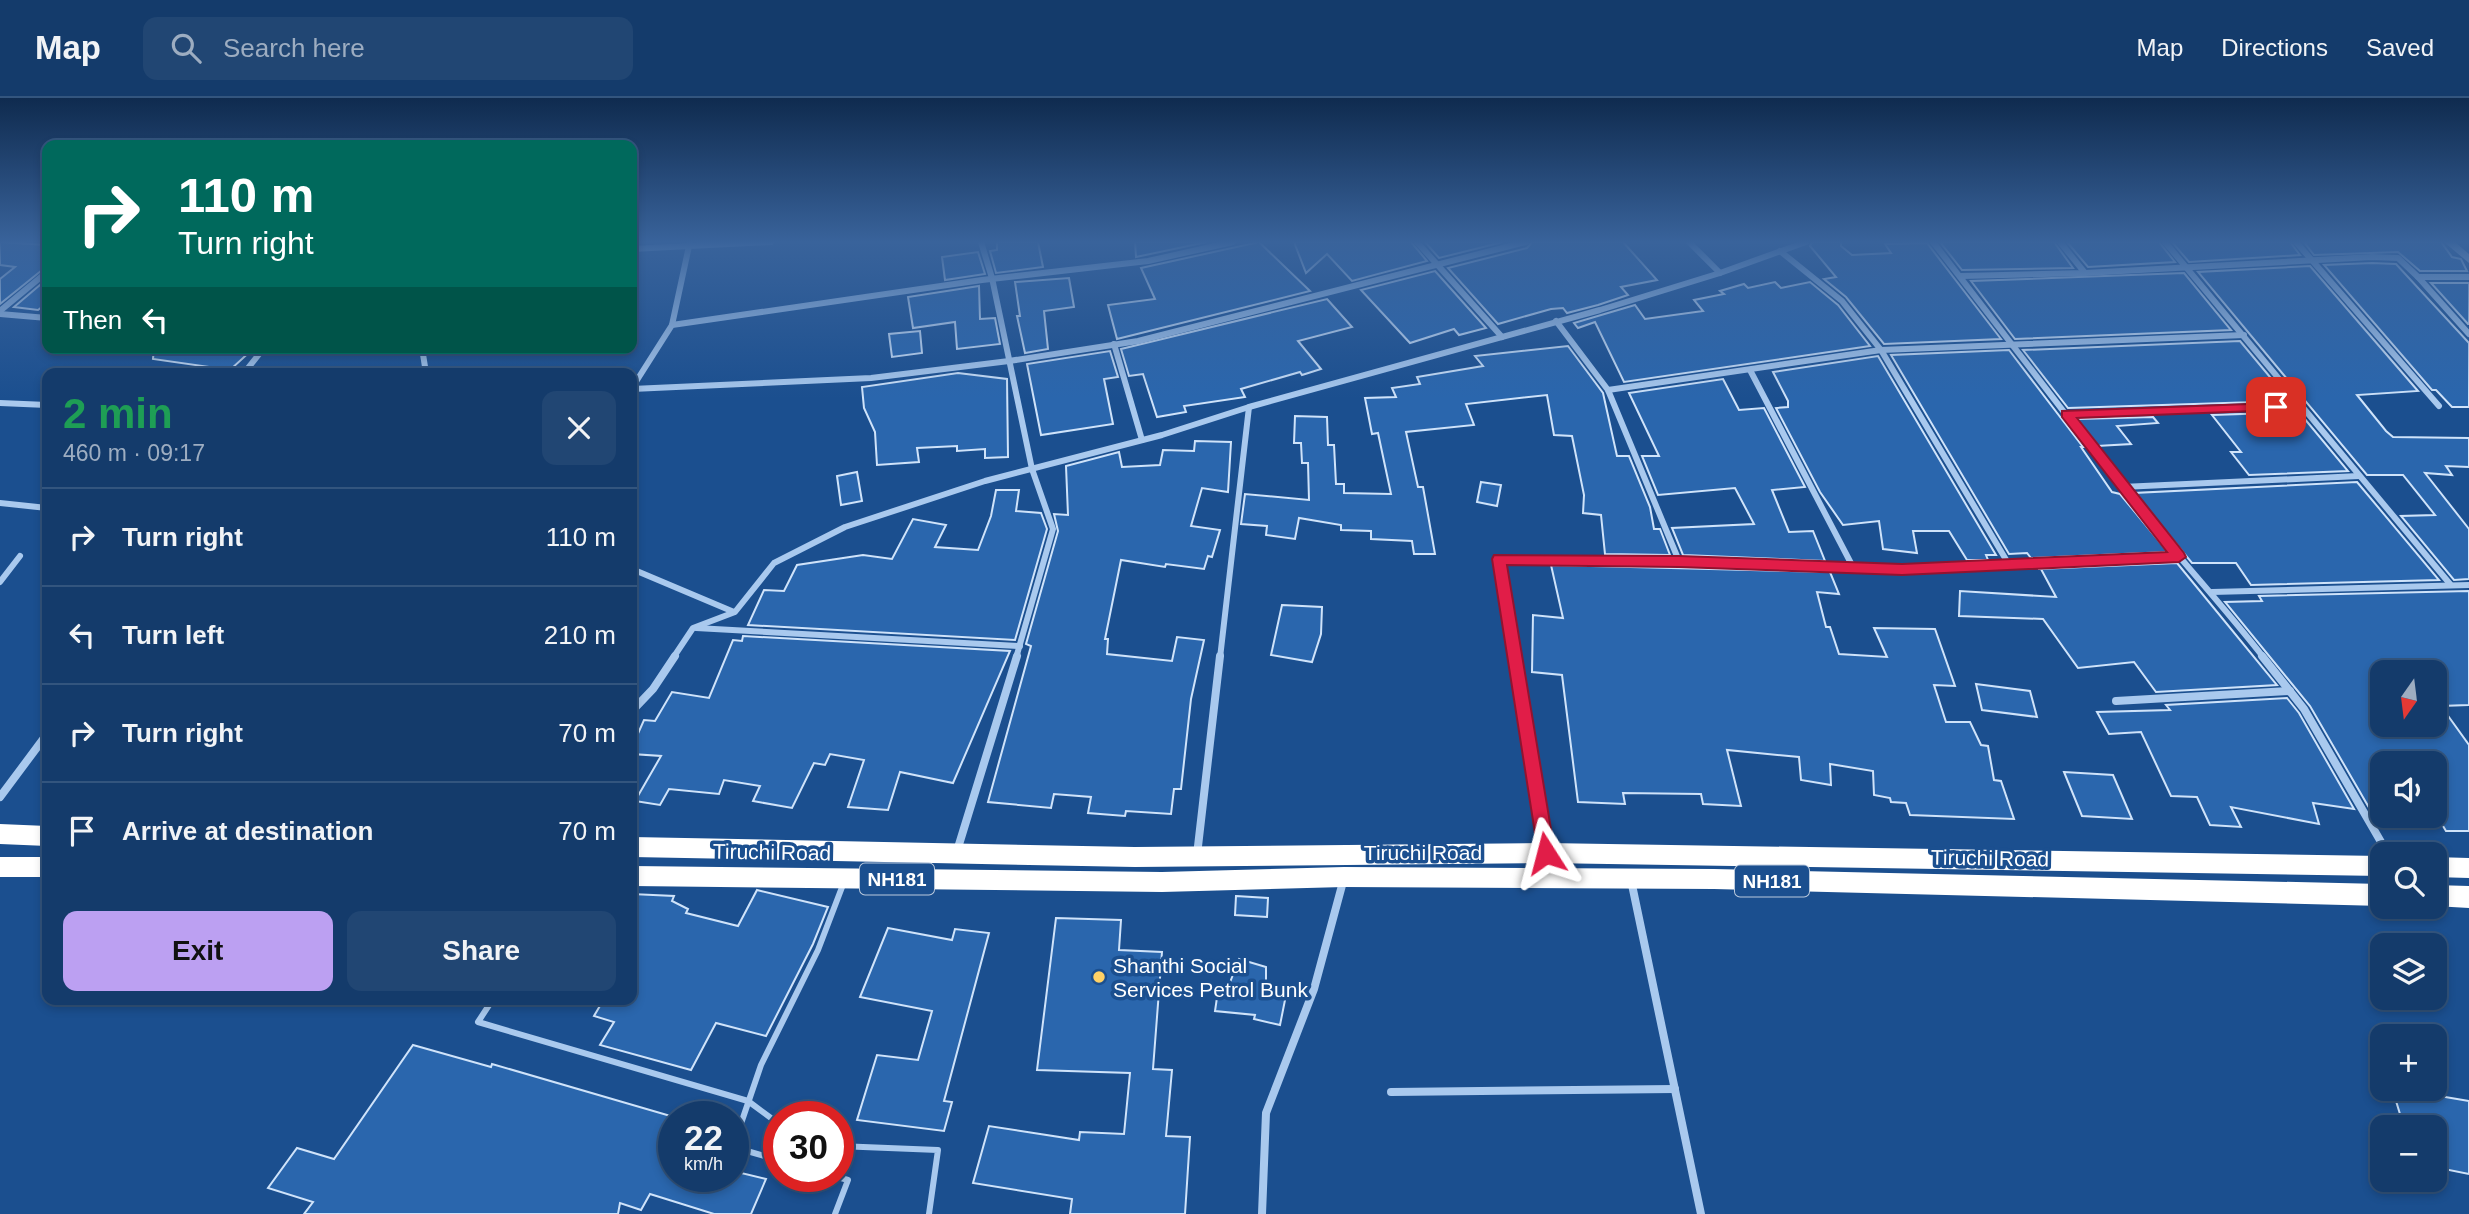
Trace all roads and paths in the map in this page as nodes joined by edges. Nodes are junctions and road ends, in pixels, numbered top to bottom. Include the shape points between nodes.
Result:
1 (22, 294) edge
2 (678, 294) edge
3 (884, 294) edge
4 (995, 294) edge
5 (1325, 294) edge
6 (1463, 294) edge
7 (1648, 294) edge
8 (1833, 294) edge
9 (1975, 294) edge
10 (2210, 294) edge
11 (2343, 294) edge
12 (2433, 294) edge
13 (0, 313) edge
14 (42, 317) edge
15 (1556, 321) junction
16 (671, 326) junction
17 (2469, 334) edge
18 (2244, 335) junction
19 (1502, 337) junction
20 (1114, 344) junction
21 (2013, 345) junction
22 (1881, 350) junction
23 (259, 354) edge
24 (1009, 362) junction
25 (248, 368) edge
26 (1750, 370) junction
27 (637, 380) edge
28 (637, 388) edge
29 (1608, 390) junction
30 (0, 403) edge
31 (42, 405) edge
32 (2302, 406) junction
33 (2439, 406) dead end
34 (1249, 407) junction
35 (2066, 414) junction
36 (1142, 440) junction
37 (1032, 469) junction
38 (2360, 476) junction
39 (2122, 487) junction
40 (0, 503) edge
41 (42, 507) edge
42 (20, 556) dead end
43 (2179, 557) junction
44 (1679, 561) junction
45 (2008, 563) junction
46 (1854, 569) junction
47 (637, 571) edge
48 (0, 582) edge
49 (2450, 584) junction
50 (2469, 584) edge
51 (2212, 592) junction
52 (735, 612) junction
53 (693, 628) junction
54 (1020, 646) junction
55 (2290, 691) junction
56 (2116, 701) dead end
57 (637, 706) edge
58 (42, 741) edge
59 (0, 797) edge
60 (0, 834) edge
61 (42, 835) edge
62 (2381, 842) edge
63 (637, 847) edge
64 (1546, 853) junction
65 (955, 855) junction
66 (1197, 856) junction
67 (2370, 866) edge
68 (0, 867) edge
69 (42, 867) edge
70 (2447, 867) edge
71 (2469, 868) edge
72 (637, 876) edge
73 (1344, 877) junction
74 (845, 879) junction
75 (1631, 879) junction
76 (2370, 895) edge
77 (2447, 896) edge
78 (2469, 897) edge
79 (489, 1005) edge
80 (1675, 1090) junction
81 (1391, 1092) dead end
82 (748, 1101) joint
83 (854, 1147) edge
84 (843, 1192) edge
85 (835, 1214) edge
86 (929, 1214) edge
87 (1262, 1214) edge
88 (1701, 1214) edge

1 - 13 street
2 - 16 street
3 - 16 street
4 - 24 street
5 - 20 street
6 - 19 street
7 - 15 street
8 - 22 street
9 - 21 street
10 - 18 street
11 - 33 street
12 - 17 street
13 - 14 street
15 - 19 street
15 - 29 street
16 - 27 street
18 - 21 street
18 - 32 street
19 - 34 street
20 - 24 street
20 - 36 street
21 - 22 street
21 - 35 street
22 - 26 street
22 - 45 street
23 - 25 street
24 - 28 street via 871,378
24 - 37 street
26 - 29 street
26 - 46 street
29 - 44 street
30 - 31 street
32 - 35 street
32 - 38 street
34 - 36 street
34 - 66 street
35 - 39 street
36 - 37 street
37 - 52 street via 845,527 774,563
37 - 54 street via 1053,529
38 - 39 street
38 - 49 street
39 - 43 street
40 - 41 street
42 - 48 street
43 - 45 street
43 - 51 street
44 - 46 street
44 - 64 street via 1499,559
45 - 46 street
47 - 52 street
49 - 50 street
49 - 51 street
51 - 55 street
52 - 53 street
53 - 54 street
53 - 57 street
54 - 65 street
55 - 56 street
55 - 62 street
58 - 59 street
60 - 61 highway
63 - 65 highway, Tiruchi Road / NH181
64 - 66 highway, Tiruchi Road / NH181
64 - 67 highway, Tiruchi Road / NH181
65 - 66 highway, Tiruchi Road / NH181
68 - 69 highway
70 - 71 highway
72 - 74 highway, Tiruchi Road / NH181
73 - 74 highway, Tiruchi Road / NH181 via 1162,882
73 - 75 highway, Tiruchi Road / NH181
73 - 87 street via 1314,989 1266,1113
74 - 82 lane via 818,950
75 - 76 highway, Tiruchi Road / NH181
75 - 80 street
77 - 78 highway
79 - 82 lane via 478,1023
80 - 81 street
80 - 88 street
83 - 86 lane via 938,1150
84 - 85 lane

